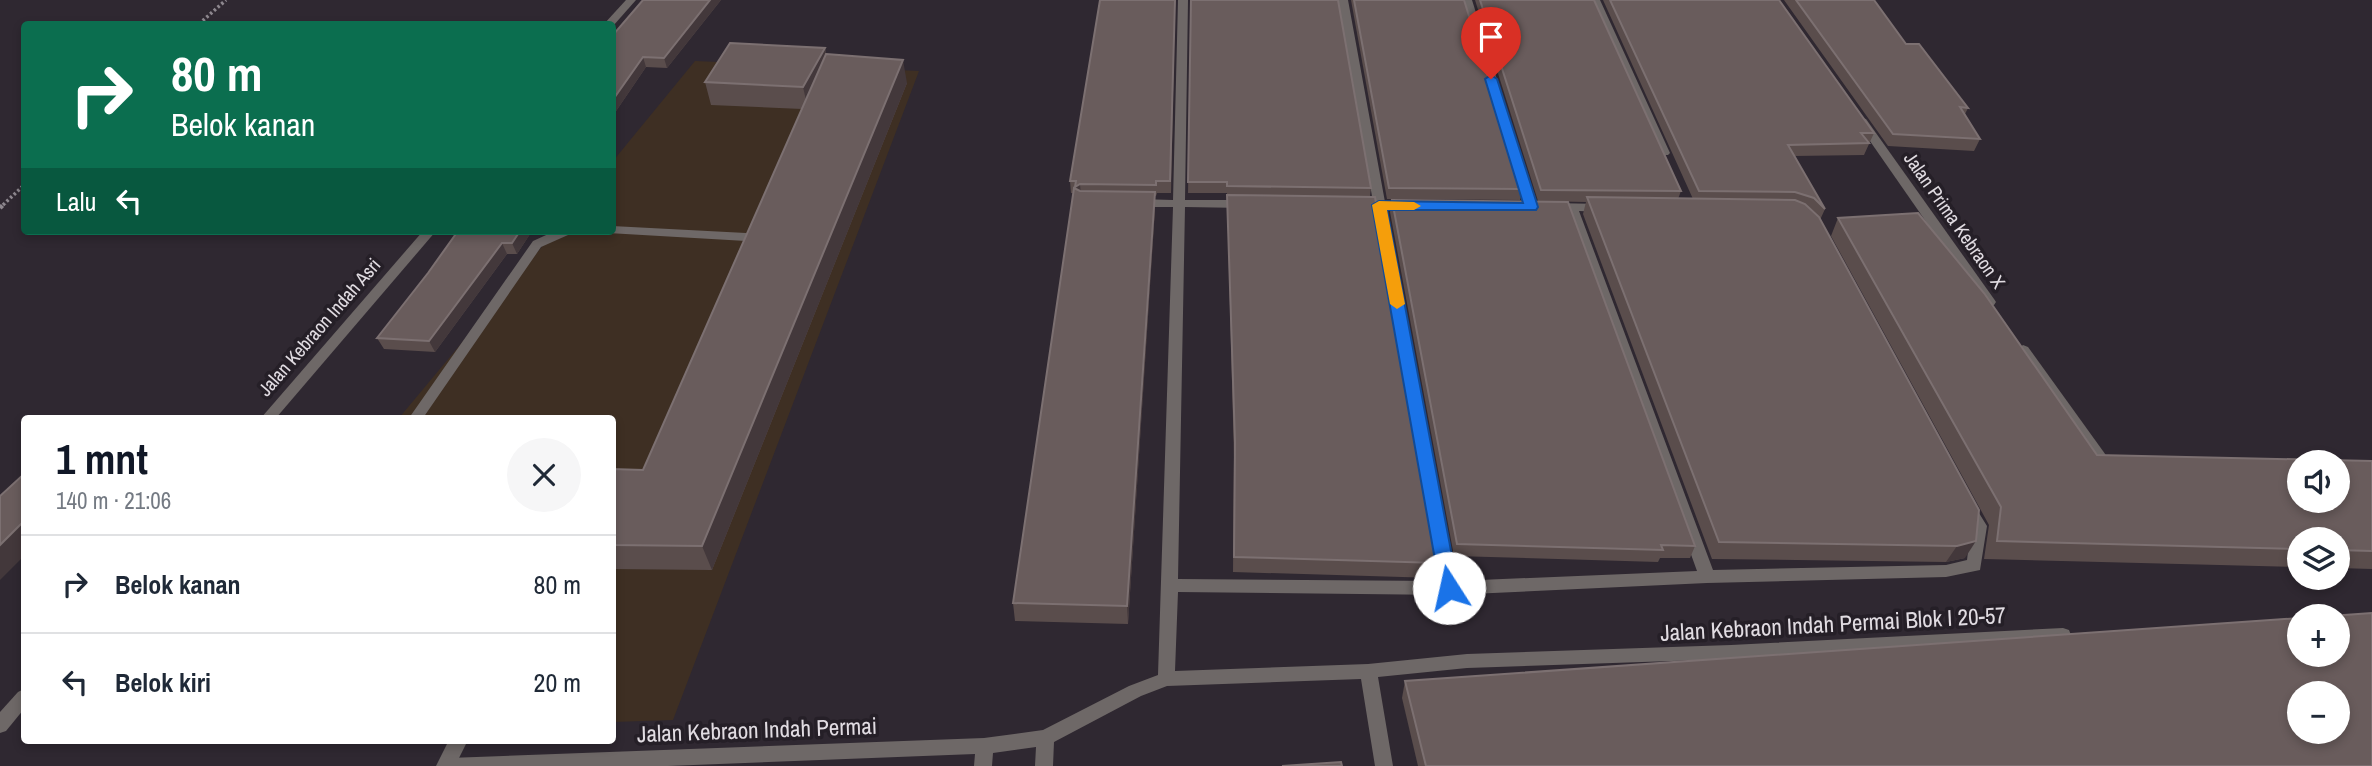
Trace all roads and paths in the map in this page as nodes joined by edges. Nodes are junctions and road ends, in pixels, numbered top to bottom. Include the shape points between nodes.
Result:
1 (226, 0) edge
2 (631, 0) edge
3 (1183, 0) edge
4 (1343, 0) edge
5 (1467, 0) edge
6 (1595, 0) edge
7 (202, 21) edge
8 (612, 21) edge
9 (1856, 113) edge
10 (1667, 160) edge
11 (21, 188) edge
12 (1123, 203) edge
13 (1178, 203) junction
14 (1258, 204) edge
15 (1352, 205) edge
16 (1379, 205) junction
17 (1421, 206) edge
18 (1517, 207) edge
19 (1531, 207) junction
20 (0, 208) edge
21 (1572, 208) junction
22 (1611, 208) edge
23 (616, 230) edge
24 (427, 235) edge
25 (556, 235) edge
26 (746, 237) edge
27 (2000, 316) edge
28 (2015, 339) edge
29 (271, 415) edge
30 (418, 415) edge
31 (2102, 462) edge
32 (1960, 491) edge
33 (1707, 577) junction
34 (1169, 585) junction
35 (1449, 588) junction
36 (2078, 634) edge
37 (1368, 671) junction
38 (1166, 679) junction
39 (21, 700) edge
40 (0, 725) edge
41 (1045, 738) junction
42 (457, 744) edge
43 (984, 746) junction
44 (447, 766) edge
45 (983, 766) edge
46 (1044, 766) edge
47 (1384, 766) edge

1 - 7 path
2 - 8 street
3 - 13 street
4 - 16 street
5 - 19 street
6 - 10 street
9 - 27 street, Jalan Prima Kebraon X via 1922,216
11 - 20 path
12 - 13 street
13 - 14 street
13 - 34 street
15 - 16 street
16 - 17 street
16 - 35 street
18 - 19 street
19 - 21 street
21 - 22 street
21 - 33 street
23 - 26 street
24 - 29 street, Jalan Kebraon Indah Asri
25 - 30 street via 537,244
28 - 31 street
32 - 33 street via 1979,526 1974,565 1946,571
33 - 35 street
34 - 35 street
34 - 38 street
36 - 37 street, Jalan Kebraon Indah Permai Blok I 20-57 via 1467,662
37 - 38 street, Jalan Kebraon Indah Permai Blok I 20-57
37 - 47 street
38 - 41 street, Jalan Kebraon Indah Permai Blok I 20-57
39 - 40 street
41 - 43 street, Jalan Kebraon Indah Permai
41 - 46 street
42 - 44 street
43 - 44 street, Jalan Kebraon Indah Permai
43 - 45 street

